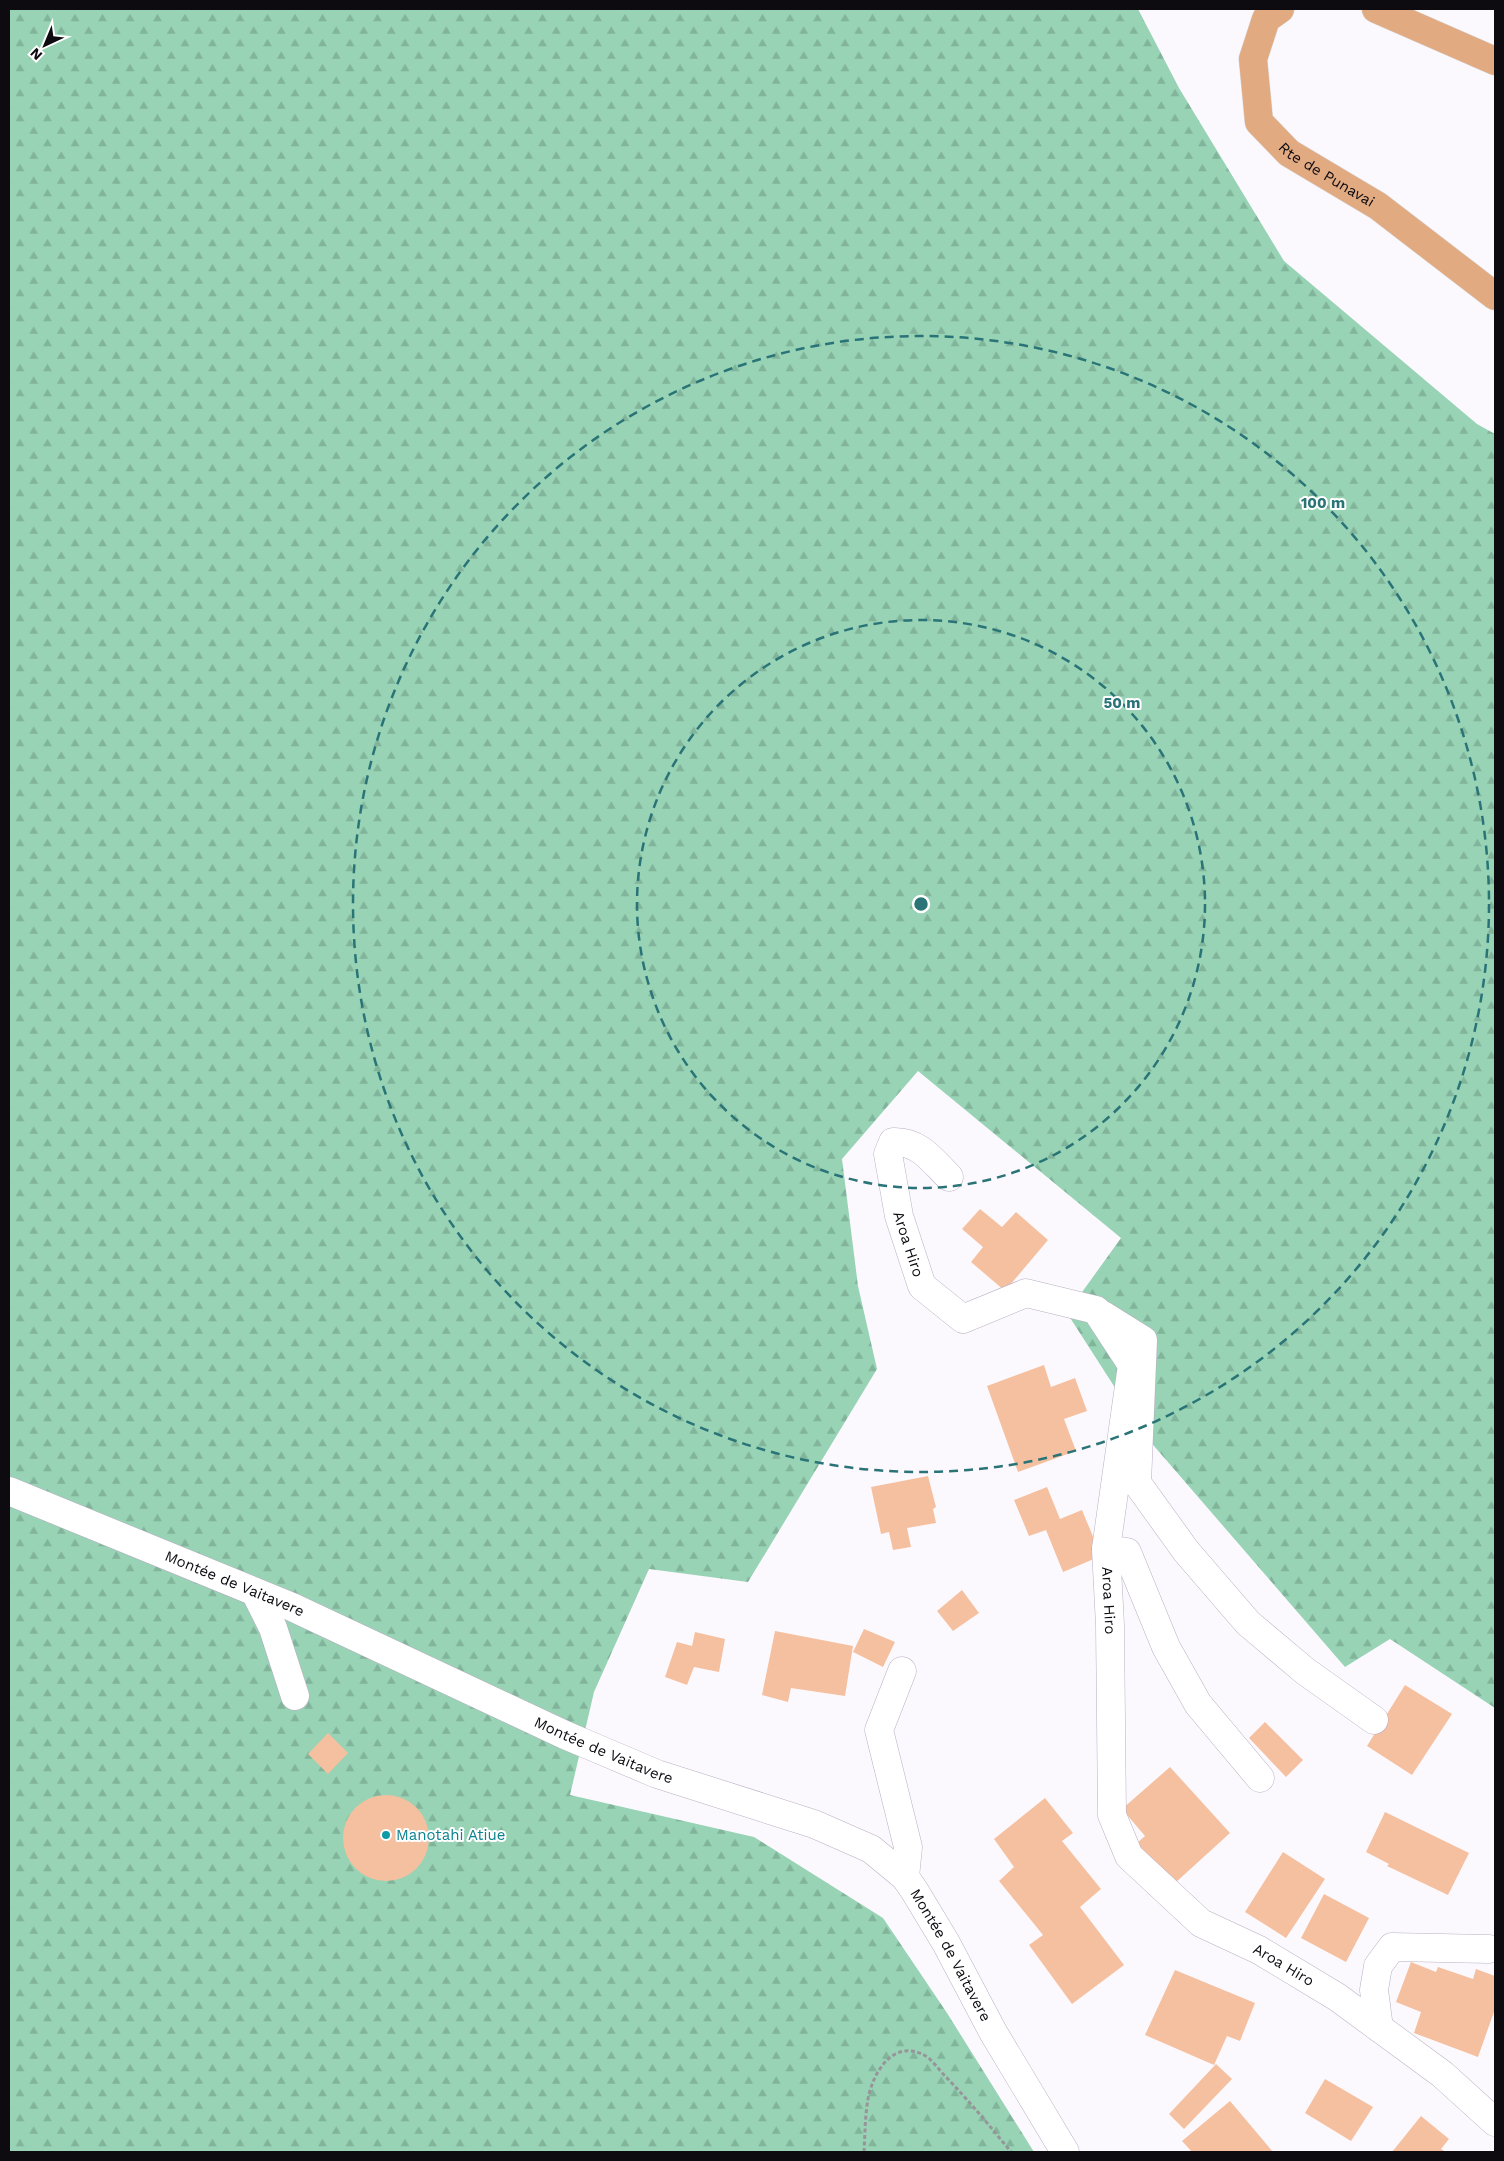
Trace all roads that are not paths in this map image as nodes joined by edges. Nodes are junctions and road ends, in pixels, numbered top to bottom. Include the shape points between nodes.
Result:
1 (1280, 9) edge
2 (1376, 9) edge
3 (1495, 61) edge
4 (1495, 296) edge
5 (950, 1177) dead end
6 (1096, 1310) junction
7 (9, 1491) edge
8 (1106, 1549) junction
9 (255, 1592) junction
10 (902, 1671) dead end
11 (294, 1696) dead end
12 (1374, 1720) dead end
13 (1260, 1778) dead end
14 (905, 1877) junction
15 (1489, 1949) dead end
16 (1380, 2028) junction
17 (1495, 2122) edge
18 (1065, 2152) edge

1 - 4 main road, Rte de Punavai via 1266,19 1253,59 1259,122 1289,152 1378,206
2 - 3 main road
5 - 6 street, Aroa Hiro via 925,1152 906,1142 893,1142 888,1154 899,1216 922,1286 963,1320 1026,1293
6 - 8 street, Aroa Hiro via 1132,1365
6 - 12 street via 1143,1340 1137,1484 1186,1551 1248,1623 1306,1671
7 - 9 street, Montée de Vaitavere
8 - 13 street via 1128,1552 1166,1648 1198,1704
8 - 16 street, Aroa Hiro via 1112,1815 1129,1856 1201,1924 1259,1950
9 - 11 street via 273,1628
9 - 14 street, Montée de Vaitavere via 657,1774 814,1824 871,1849
10 - 14 street via 879,1730 908,1847
14 - 18 street, Montée de Vaitavere
15 - 16 street via 1392,1948 1378,1966 1374,1990
16 - 17 street, Aroa Hiro via 1442,2074

